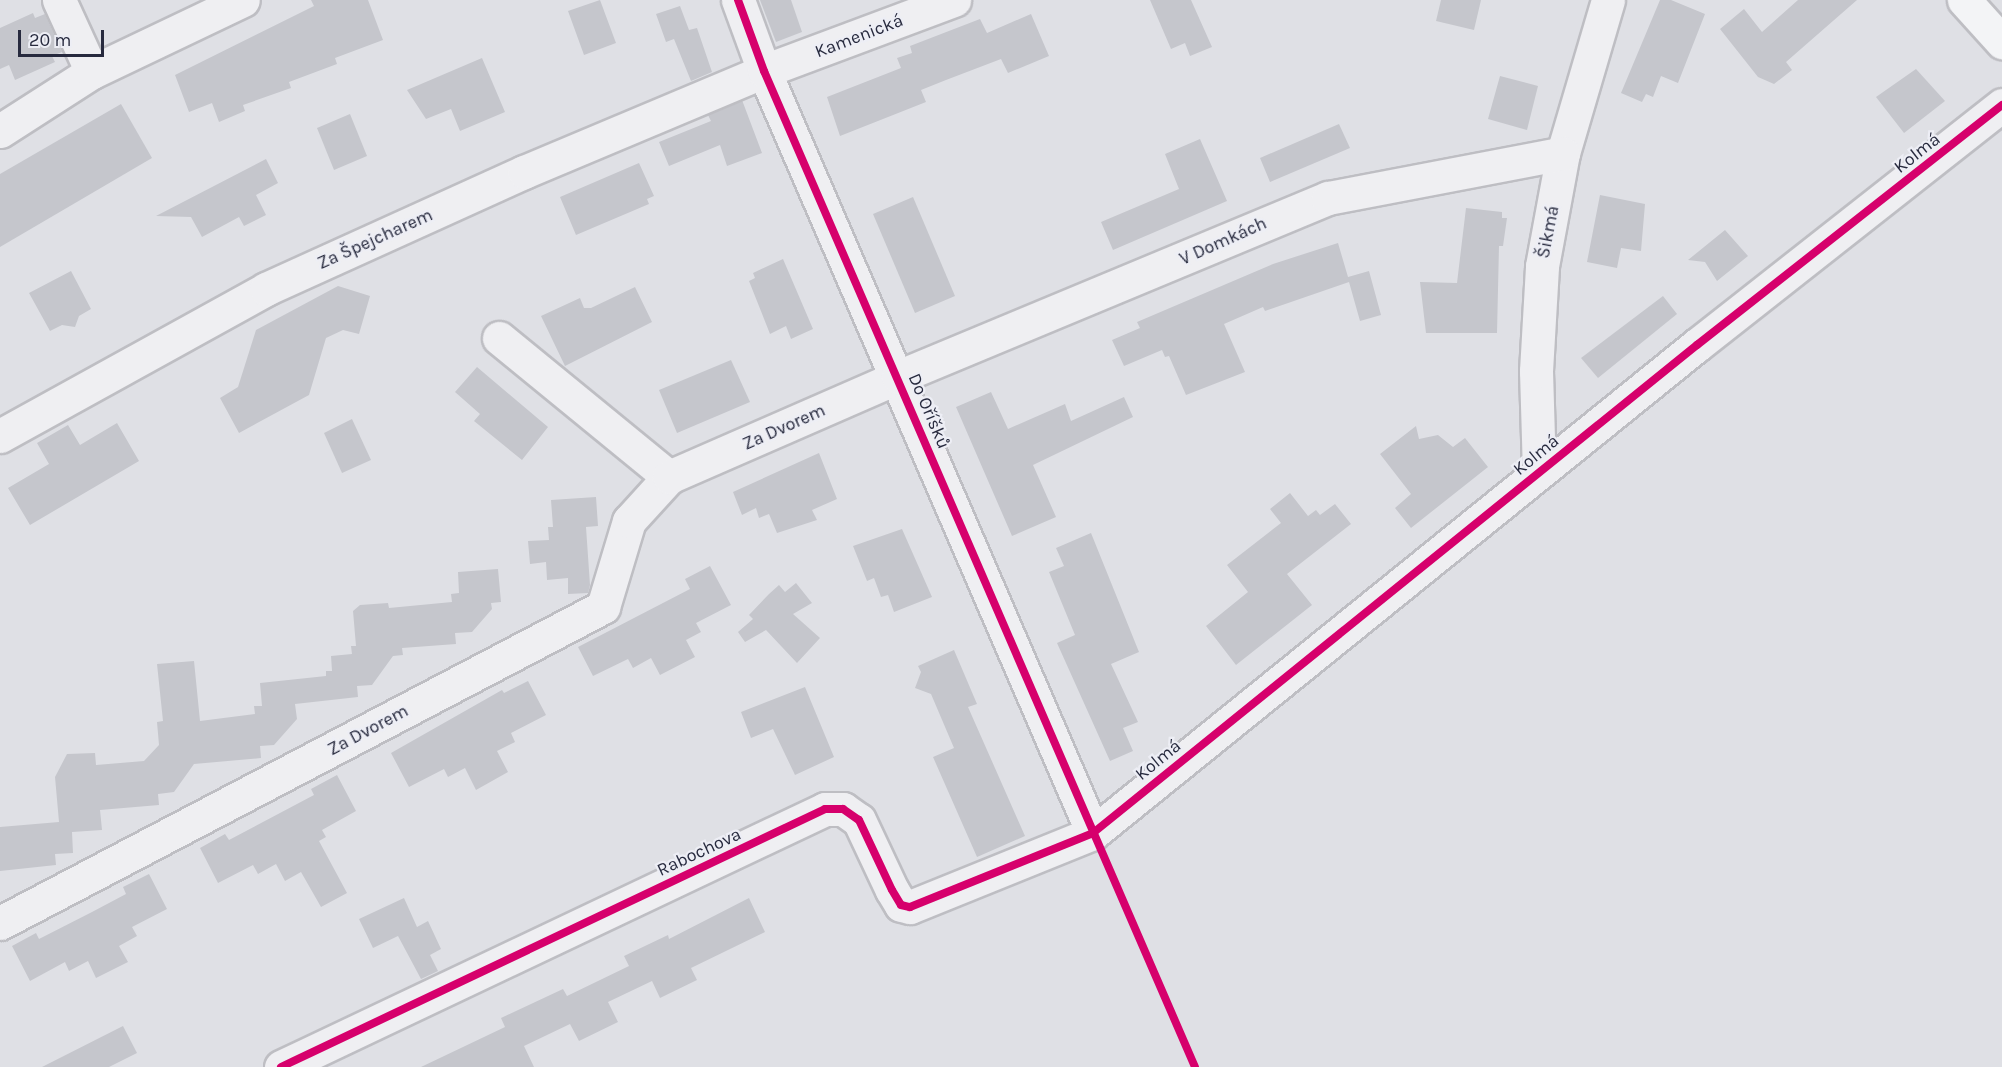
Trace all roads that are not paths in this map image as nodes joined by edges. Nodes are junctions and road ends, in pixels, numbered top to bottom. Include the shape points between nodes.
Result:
1 (59, 0) edge
2 (243, 0) edge
3 (738, 0) edge
4 (954, 0) edge
5 (1608, 0) edge
6 (1964, 0) edge
7 (2002, 42) edge
8 (764, 71) junction
9 (92, 72) junction
10 (2002, 105) edge
11 (0, 131) edge
12 (1563, 153) junction
13 (499, 338) dead end
14 (898, 376) junction
15 (0, 436) edge
16 (1539, 472) junction
17 (669, 477) junction
18 (1093, 833) junction
19 (0, 923) edge
20 (281, 1067) edge

1 - 9 street
2 - 9 street
3 - 8 street, Do Oříšků
4 - 8 street, Kamenická
5 - 12 street, Šikmá
6 - 7 main road
8 - 14 street, Do Oříšků
8 - 15 street, Za Špejcharem via 524,172 266,289
9 - 11 street
10 - 16 street, Kolmá
12 - 14 street, V Domkách via 1328,198
12 - 16 street, Šikmá via 1542,266 1536,371
13 - 17 street
14 - 17 street, Za Dvorem
14 - 18 street, Do Oříšků
16 - 18 street, Kolmá
17 - 19 street, Za Dvorem via 629,521 603,607
18 - 20 street, Rabochova via 910,907 901,905 892,890 859,820 843,809 825,809

